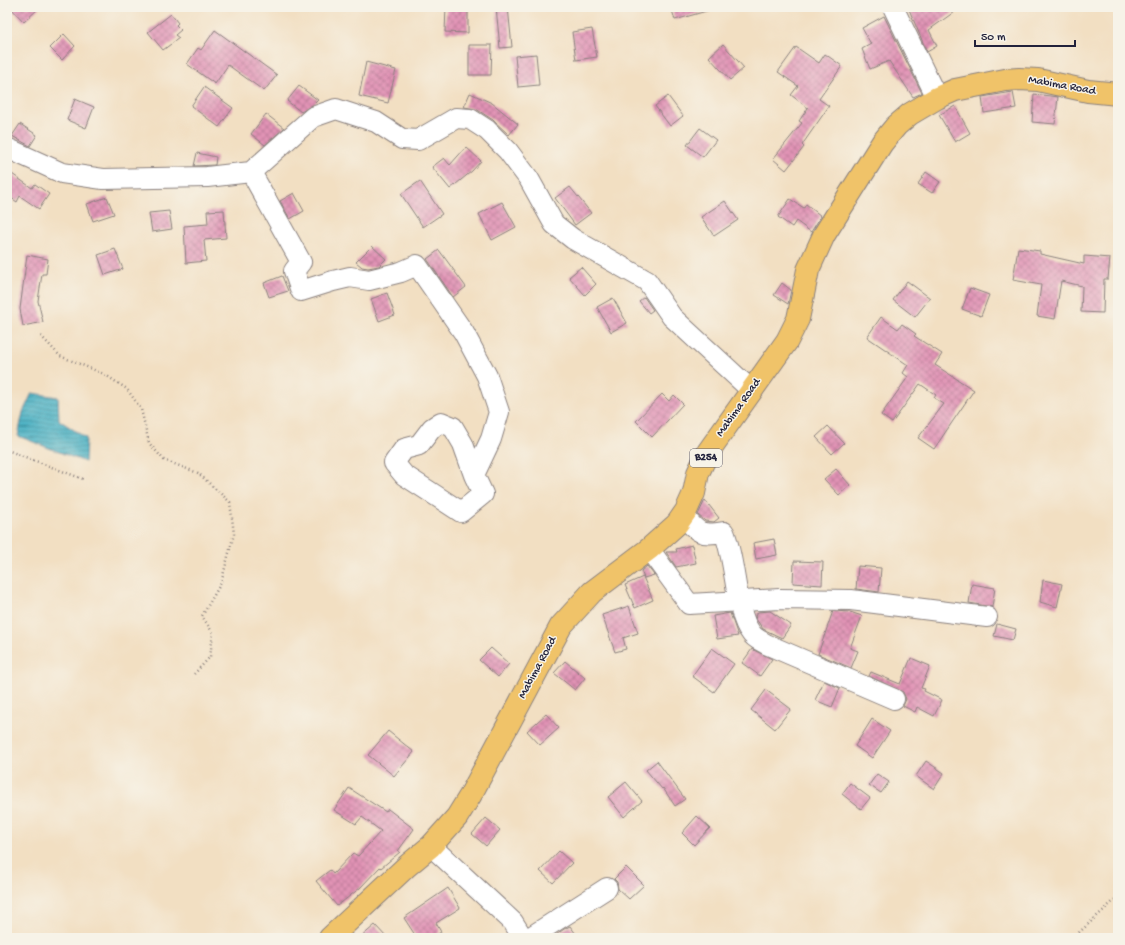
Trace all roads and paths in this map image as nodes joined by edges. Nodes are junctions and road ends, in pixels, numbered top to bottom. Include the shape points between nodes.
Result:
1 (893, 7) edge
2 (1118, 94) edge
3 (937, 98) junction
4 (7, 148) edge
5 (251, 172) junction
6 (41, 336) dead end
7 (751, 390) junction
8 (7, 450) edge
9 (474, 475) junction
10 (83, 479) dead end
11 (683, 515) junction
12 (649, 549) junction
13 (740, 602) junction
14 (987, 617) dead end
15 (194, 674) dead end
16 (894, 699) dead end
17 (431, 846) junction
18 (607, 888) dead end
19 (1118, 897) edge
20 (330, 938) edge
21 (523, 938) edge
22 (529, 938) edge
23 (1073, 938) edge

1 - 3 street
2 - 3 main road, Mabima Road / B254 via 1019,79 974,86
3 - 7 main road, Mabima Road / B254 via 910,114 896,126 859,179 824,235 808,270 798,319 787,341
4 - 5 street via 62,173 103,179 207,178
5 - 7 street via 312,117 336,109 376,122 402,139 418,140 456,118 470,119 487,130 508,151 529,179 554,224 573,240 646,281 672,317
5 - 9 street via 301,262 294,271 302,291 332,280 350,277 369,280 417,265 464,333 487,376 499,412 491,439
6 - 15 path via 60,356 104,374 127,389 141,409 149,443 164,460 198,473 230,502 234,534 221,583 202,616 213,633 210,657
7 - 11 main road, Mabima Road / B254 via 708,452 698,472 694,493
8 - 10 path
9 - 9 street via 463,444 453,427 441,422 432,428 419,445 404,449 394,463 404,475 461,512 483,494
11 - 12 main road, Mabima Road / B254
11 - 13 street via 697,532 708,535 724,532 730,546
12 - 13 street via 689,604
12 - 17 main road, Mabima Road / B254 via 592,592 561,626 470,796 457,817
13 - 14 street via 780,599 851,600
13 - 16 street via 743,621 747,628 766,644
17 - 20 main road, Mabima Road / B254
17 - 21 street via 513,922
18 - 22 street
19 - 23 path

